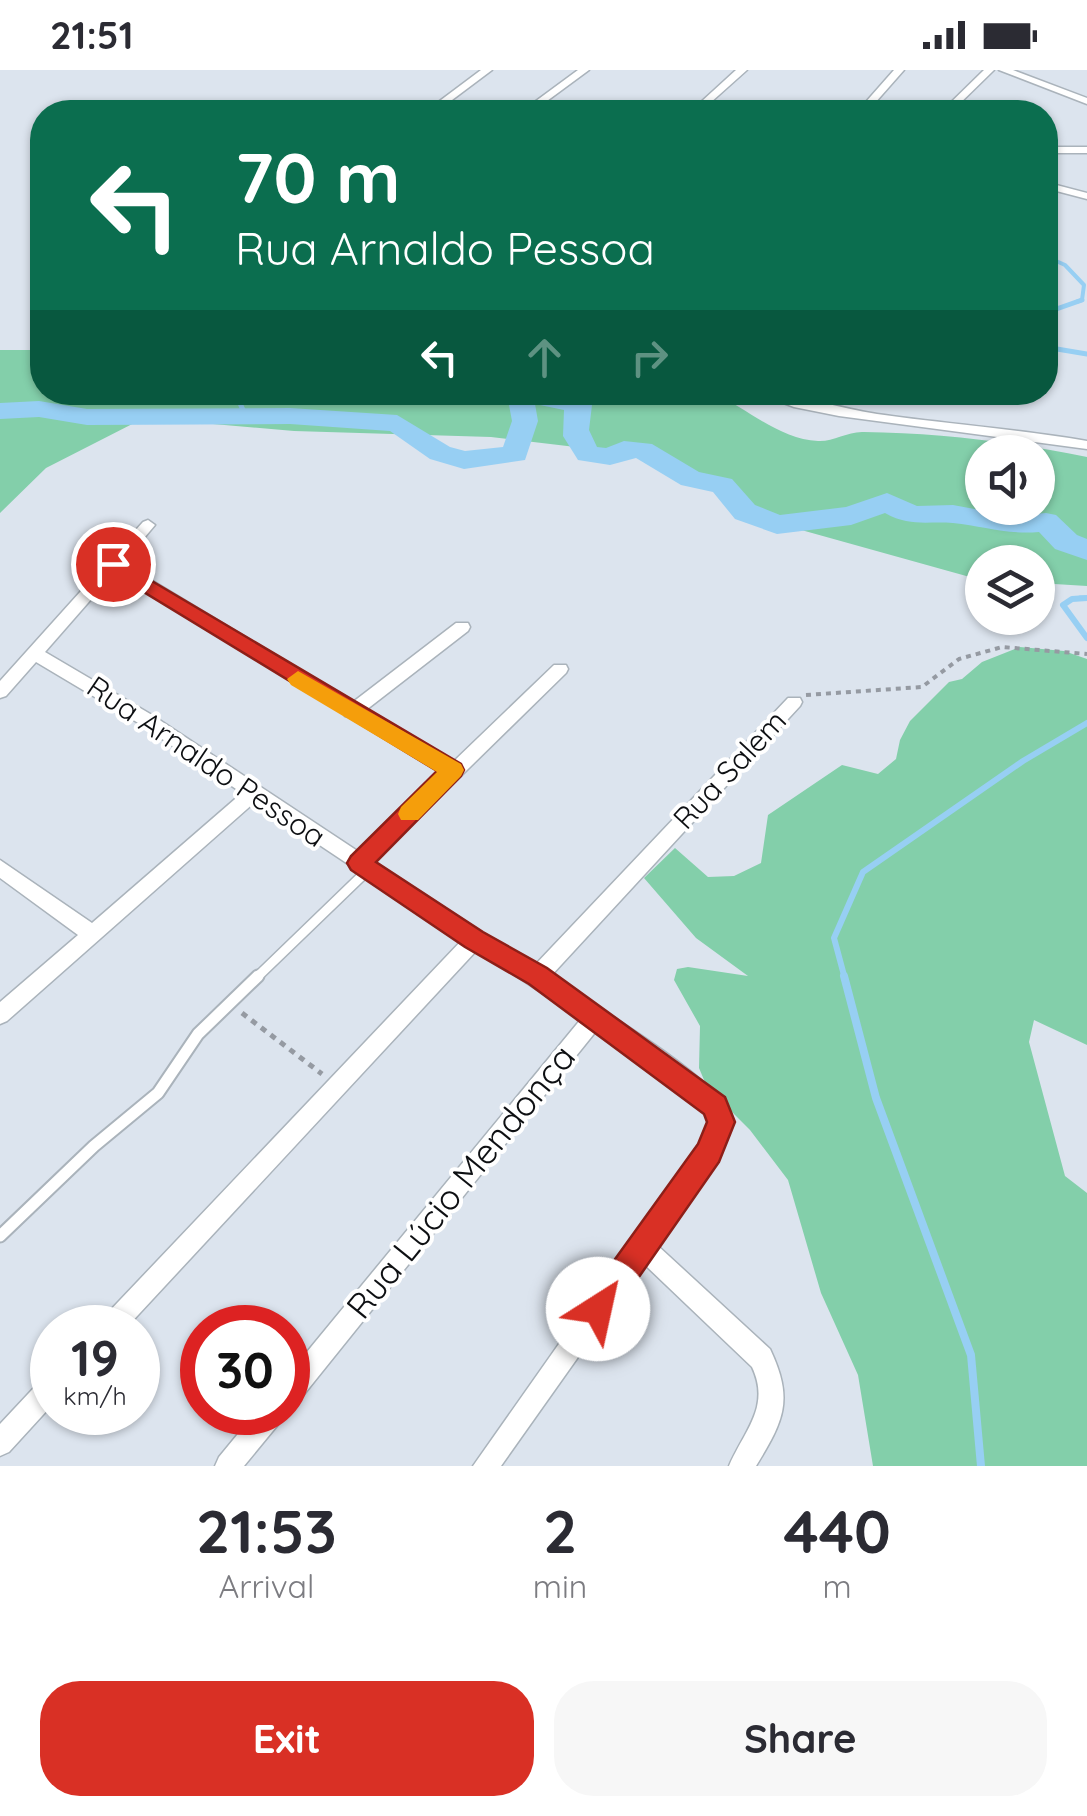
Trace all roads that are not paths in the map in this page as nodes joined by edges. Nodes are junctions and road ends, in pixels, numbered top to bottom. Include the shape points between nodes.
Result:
1 (487, 70) edge
2 (584, 70) edge
3 (742, 70) edge
4 (899, 70) edge
5 (989, 70) edge
6 (1004, 70) edge
7 (446, 100) edge
8 (543, 100) edge
9 (708, 100) edge
10 (873, 100) edge
11 (958, 100) edge
12 (1087, 101) edge
13 (1058, 150) edge
14 (1087, 150) edge
15 (1058, 188) edge
16 (1087, 196) edge
17 (801, 405) edge
18 (1087, 444) edge
19 (148, 524) dead end
20 (113, 564) junction
21 (462, 627) dead end
22 (34, 653) junction
23 (560, 669) dead end
24 (0, 692) edge
25 (794, 702) road end
26 (351, 712) junction
27 (452, 770) junction
28 (254, 793) junction
29 (364, 866) junction
30 (0, 868) edge
31 (93, 935) junction
32 (474, 940) junction
33 (538, 976) junction
34 (0, 1015) edge
35 (596, 1016) junction
36 (0, 1236) edge
37 (642, 1246) junction
38 (130, 1305) edge
39 (310, 1367) edge
40 (30, 1411) edge
41 (253, 1435) edge
42 (0, 1443) edge
43 (228, 1466) edge
44 (486, 1466) edge
45 (742, 1466) edge

1 - 7 street
2 - 8 street
3 - 9 street
4 - 10 street
5 - 11 street
6 - 12 street
13 - 14 street
15 - 16 street
17 - 18 street
19 - 20 street
20 - 22 street
20 - 26 street
21 - 26 street
22 - 24 street
22 - 28 street, Rua Arnaldo Pessoa via 133,708
23 - 27 street
25 - 33 street, Rua Salem
26 - 27 street
27 - 29 street
28 - 29 street, Rua Arnaldo Pessoa
28 - 31 street
29 - 32 street, Rua Arnaldo Pessoa
29 - 36 lane via 198,1034 158,1093
30 - 31 street
31 - 34 street
32 - 33 street, Rua Arnaldo Pessoa
32 - 38 street
33 - 35 street, Rua Arnaldo Pessoa
35 - 37 street, Rua Arnaldo Pessoa via 698,1090 720,1114 708,1153
35 - 39 street, Rua Lúcio Mendonça
37 - 44 street
37 - 45 street via 761,1358 772,1377 774,1402
40 - 42 street
41 - 43 street

